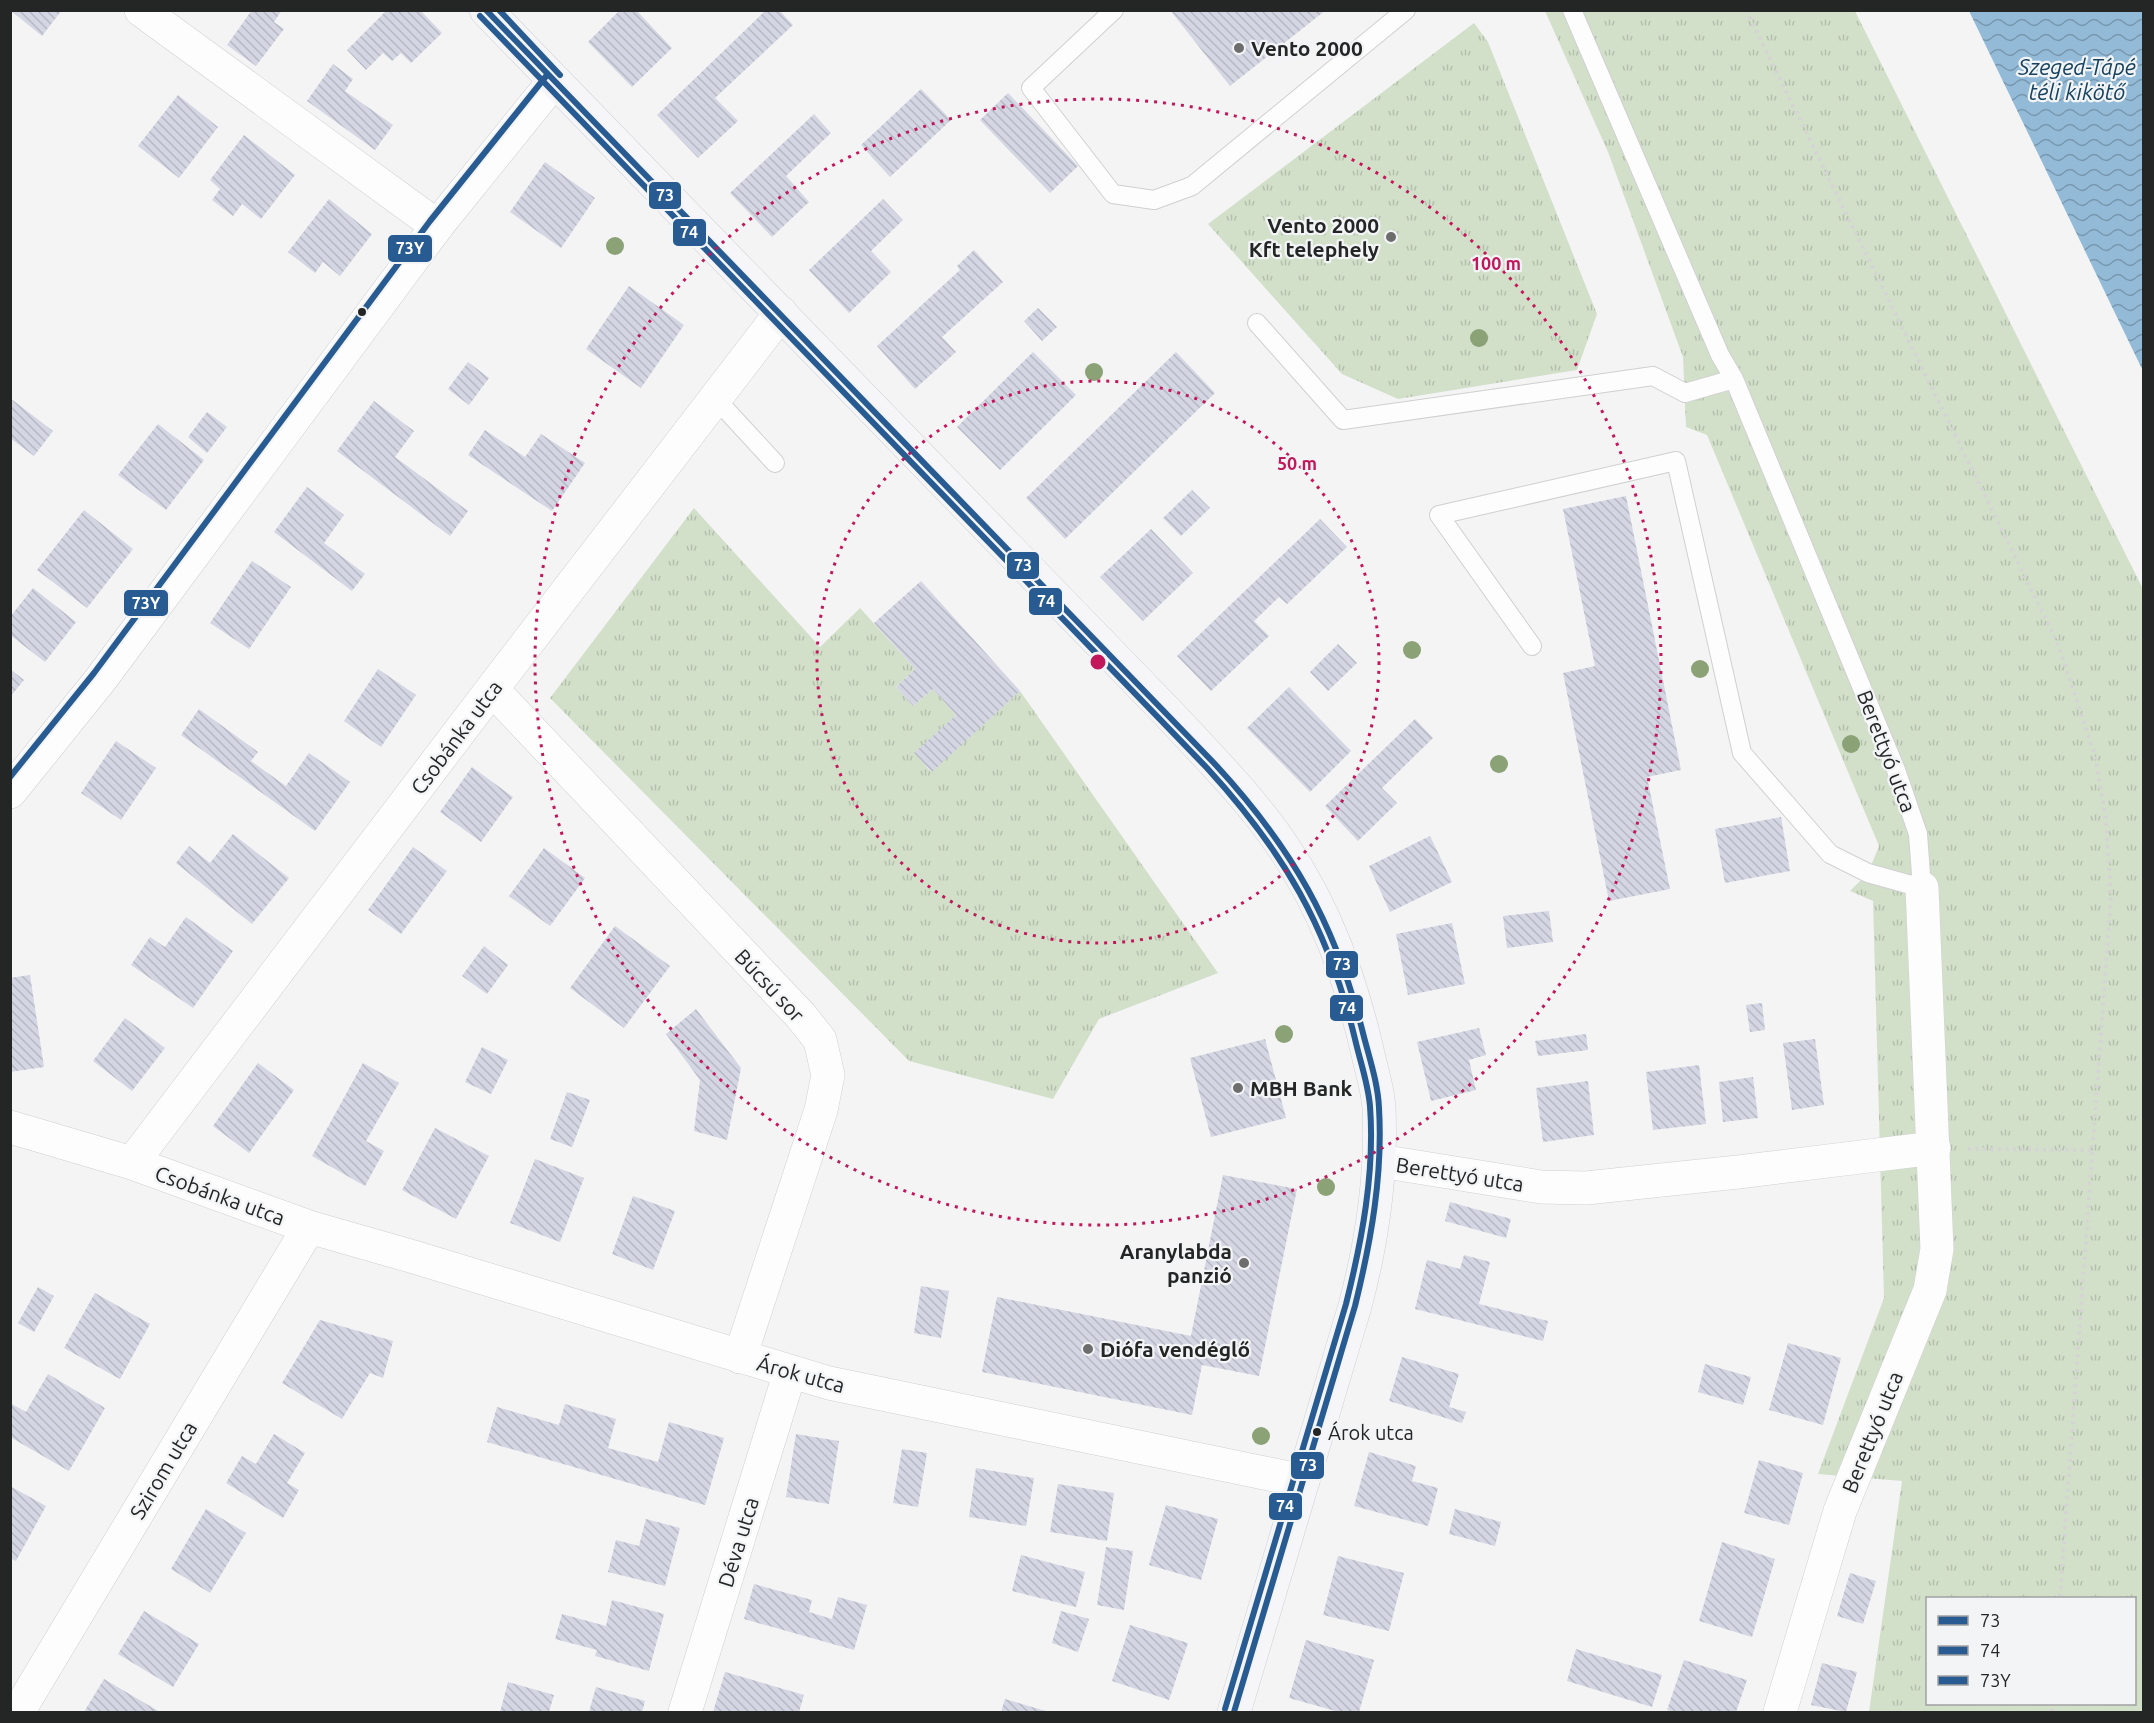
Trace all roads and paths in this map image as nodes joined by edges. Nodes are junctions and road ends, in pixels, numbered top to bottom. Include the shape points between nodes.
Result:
1 (141, 10) edge
2 (486, 10) edge
3 (1114, 10) edge
4 (1406, 10) edge
5 (1572, 10) edge
6 (1746, 10) edge
7 (554, 81) junction
8 (437, 226) junction
9 (781, 313) junction
10 (1257, 322) dead end
11 (1734, 379) junction
12 (716, 399) junction
13 (775, 463) dead end
14 (1532, 646) dead end
15 (492, 689) junction
16 (10, 792) edge
17 (1923, 888) junction
18 (10, 1127) edge
19 (1934, 1148) junction
20 (2092, 1150) junction
21 (1380, 1161) junction
22 (132, 1163) junction
23 (309, 1227) junction
24 (740, 1357) junction
25 (790, 1372) junction
26 (1303, 1481) junction
27 (2060, 1597) edge
28 (18, 1713) edge
29 (685, 1713) edge
30 (1234, 1713) edge
31 (1780, 1713) edge

1 - 8 street
2 - 7 main road
3 - 4 lane via 1031,88 1113,194 1154,200 1192,186
5 - 11 lane, Berettyó utca via 1720,355
6 - 20 path via 2058,644 2095,756 2106,820 2110,895
7 - 8 street
7 - 9 main road
8 - 16 street via 101,679
9 - 12 street, Csobánka utca
9 - 21 main road via 1170,714 1281,844 1311,891 1347,973 1379,1105
10 - 11 lane via 1343,420 1653,376 1685,393
11 - 17 lane, Berettyó utca via 1896,770 1918,834
12 - 13 lane
12 - 15 street, Csobánka utca
14 - 17 lane via 1439,515 1676,461 1742,753 1830,854 1868,873
15 - 22 street, Csobánka utca
15 - 24 street, Búcsú sor via 820,1040 828,1075 821,1110
17 - 19 street, Berettyó utca
18 - 22 street, Csobánka utca
19 - 20 path
19 - 21 street, Berettyó utca via 1586,1188 1541,1187
19 - 31 street, Berettyó utca via 1937,1249 1930,1290 1840,1511
20 - 27 path
21 - 26 main road via 1368,1256
22 - 23 street, Csobánka utca
23 - 24 street, Árok utca
23 - 28 street, Szirom utca
24 - 25 street, Árok utca
25 - 26 street, Árok utca
25 - 29 street, Déva utca
26 - 30 main road

